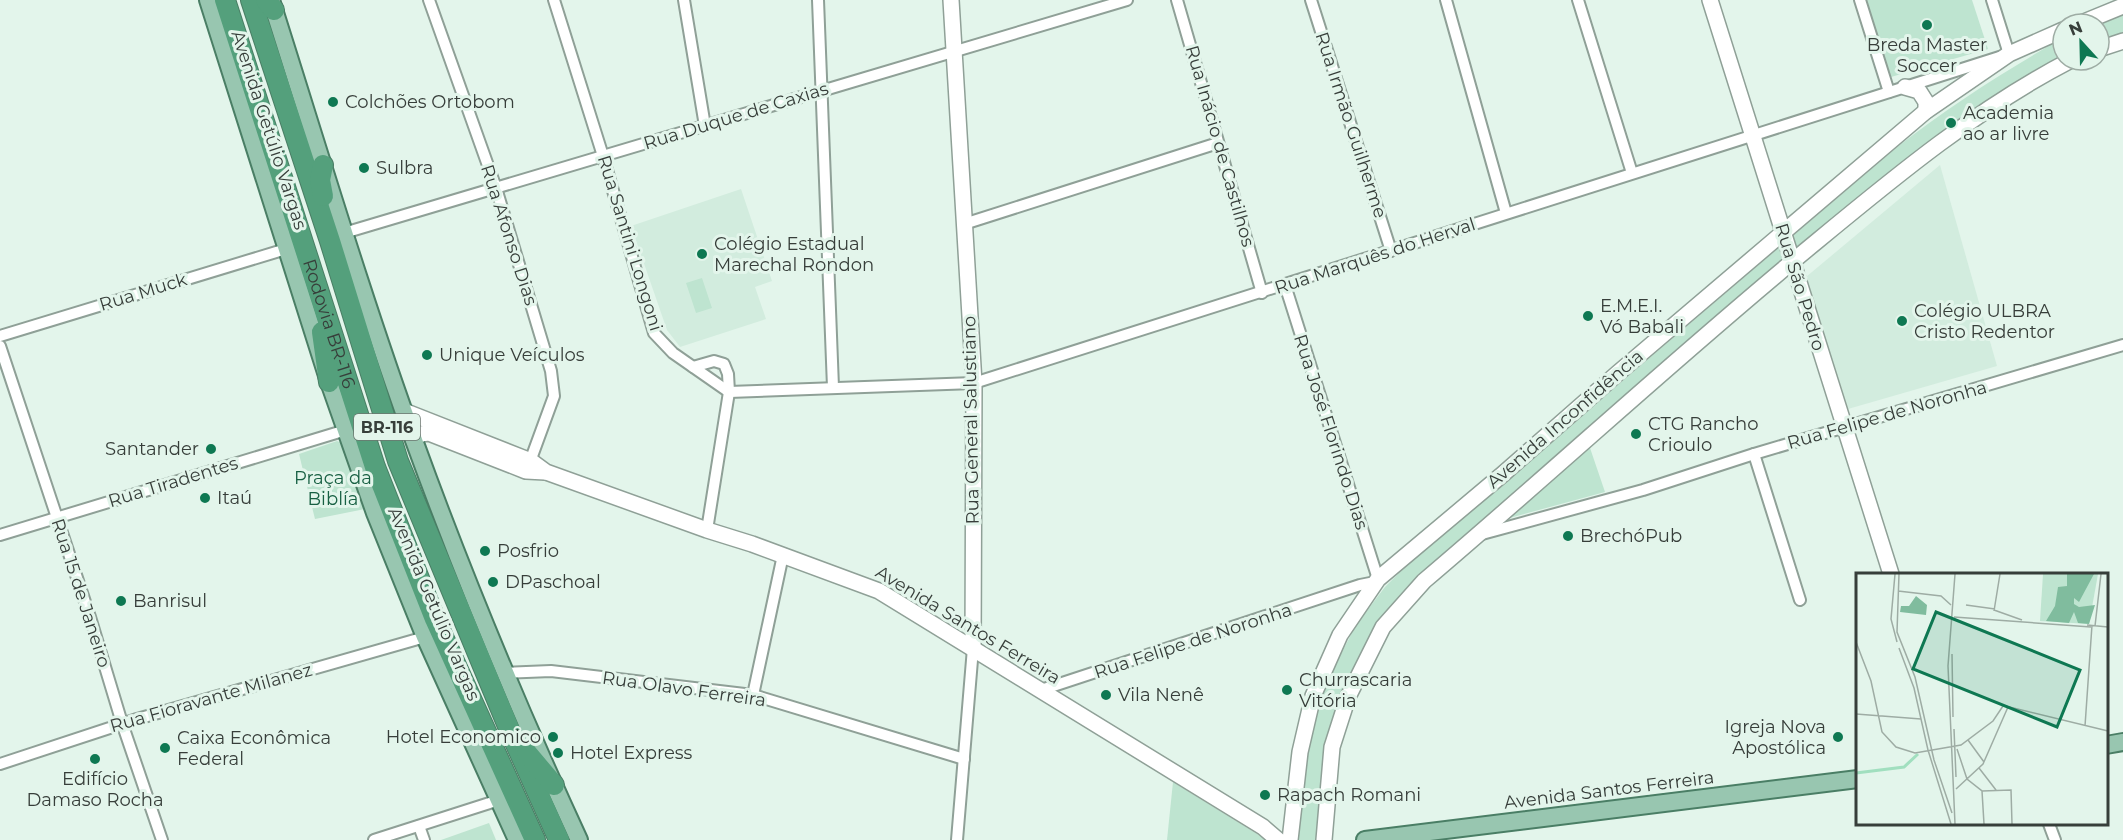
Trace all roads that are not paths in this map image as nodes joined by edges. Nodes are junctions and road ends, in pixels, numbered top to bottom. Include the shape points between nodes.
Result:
1 (208, 0) edge
2 (225, 0) edge
3 (251, 0) edge
4 (429, 0) edge
5 (554, 0) edge
6 (684, 0) edge
7 (818, 0) edge
8 (951, 0) edge
9 (1127, 0) edge
10 (1177, 0) edge
11 (1311, 0) edge
12 (1446, 0) edge
13 (1578, 0) edge
14 (1710, 0) edge
15 (1860, 0) edge
16 (1992, 0) edge
17 (2122, 0) edge
18 (1116, 2) edge
19 (270, 3) edge
20 (2123, 5) edge
21 (2107, 12) edge
22 (2051, 35) edge
23 (954, 51) junction
24 (2008, 54) junction
25 (2051, 72) edge
26 (1905, 87) junction
27 (821, 91) junction
28 (1889, 92) junction
29 (1926, 111) junction
30 (705, 126) junction
31 (1752, 135) junction
32 (1218, 143) junction
33 (603, 156) junction
34 (323, 165) junction
35 (1632, 173) junction
36 (496, 188) junction
37 (1506, 213) junction
38 (964, 224) junction
39 (1784, 232) junction
40 (344, 233) junction
41 (286, 249) junction
42 (1391, 251) junction
43 (1792, 261) junction
44 (312, 273) junction
45 (1285, 285) junction
46 (1262, 292) junction
47 (0, 336) edge
48 (2123, 345) edge
49 (0, 346) edge
50 (693, 367) junction
51 (329, 382) junction
52 (974, 383) junction
53 (833, 387) junction
54 (729, 392) junction
55 (404, 411) junction
56 (1844, 428) junction
57 (346, 430) junction
58 (414, 441) junction
59 (1754, 454) junction
60 (398, 461) junction
61 (528, 466) junction
62 (56, 517) junction
63 (707, 530) junction
64 (0, 534) edge
65 (1478, 535) junction
66 (783, 555) junction
67 (1891, 573) edge
68 (1376, 580) junction
69 (1344, 591) junction
70 (1800, 600) dead end
71 (1358, 606) junction
72 (425, 637) junction
73 (973, 648) junction
74 (504, 673) junction
75 (1041, 690) junction
76 (753, 695) junction
77 (122, 723) junction
78 (510, 732) junction
79 (2123, 742) edge
80 (2108, 745) edge
81 (964, 759) junction
82 (0, 764) edge
83 (1856, 778) edge
84 (554, 785) junction
85 (499, 800) junction
86 (2049, 825) edge
87 (419, 826) junction
88 (1393, 838) edge
89 (162, 840) edge
90 (374, 840) edge
91 (424, 840) edge
92 (517, 840) edge
93 (535, 840) edge
94 (559, 840) edge
95 (579, 840) edge
96 (957, 840) edge
97 (1278, 840) edge
98 (1290, 840) edge
99 (1324, 840) edge
100 (1365, 840) edge
101 (2055, 840) edge

1 - 41 main road, Avenida Getúlio Vargas
2 - 44 highway, Rodovia BR-116 / BR-116
3 - 60 highway, Rodovia BR-116 / BR-116
4 - 36 street, Rua Afonso Dias
5 - 33 street, Rua Santini Longoni
6 - 30 street
7 - 27 street
8 - 23 street, Rua General Salustiano
9 - 18 street, Rua Duque de Caxias
10 - 32 street, Rua Inácio de Castilhos
11 - 42 street, Rua Irmão Guilherme
12 - 37 street
13 - 35 street
14 - 31 street, Rua São Pedro
15 - 28 street
16 - 24 street
17 - 20 street
18 - 23 street, Rua Duque de Caxias
19 - 34 main road
20 - 21 street
22 - 24 street, Avenida Inconfidência
23 - 27 street, Rua Duque de Caxias
23 - 38 street, Rua General Salustiano
24 - 26 street, Rua Marquês do Herval
24 - 29 street, Avenida Inconfidência
25 - 43 street, Avenida Inconfidência via 1964,125
26 - 28 street, Rua Marquês do Herval
26 - 29 street via 1919,91
27 - 30 street, Rua Duque de Caxias
27 - 53 street
28 - 31 street, Rua Marquês do Herval
29 - 39 street, Avenida Inconfidência
30 - 33 street, Rua Duque de Caxias
31 - 35 street, Rua Marquês do Herval
31 - 39 street, Rua São Pedro
32 - 38 street
32 - 46 street, Rua Inácio de Castilhos
33 - 36 street, Rua Duque de Caxias
33 - 50 street, Rua Santini Longoni via 654,333
34 - 40 main road
34 - 60 highway, BR-116 via 321,191 402,443
35 - 37 street, Rua Marquês do Herval
36 - 40 street, Rua Duque de Caxias
36 - 61 street, Rua Afonso Dias via 551,371 554,396
37 - 42 street, Rua Marquês do Herval
38 - 52 street, Rua General Salustiano
39 - 43 street, Rua São Pedro
39 - 68 street, Avenida Inconfidência
40 - 55 main road
41 - 47 street, Rua Muck
41 - 51 main road, Avenida Getúlio Vargas
42 - 45 street, Rua Marquês do Herval
43 - 56 street, Rua São Pedro
43 - 65 street, Avenida Inconfidência
44 - 51 highway, BR-116
44 - 93 highway, Rodovia BR-116 / BR-116 via 375,467 431,609
45 - 46 street, Rua Marquês do Herval
45 - 68 street, Rua José Florindo Dias
46 - 52 street, Rua Marquês do Herval
48 - 56 street, Rua Felipe de Noronha
49 - 62 street, Rua 15 de Janeiro
50 - 54 street, Rua Santini Longoni
50 - 54 street via 714,361 724,364
51 - 57 main road, Avenida Getúlio Vargas
52 - 53 street, Rua Marquês do Herval
52 - 73 street, Rua General Salustiano
53 - 54 street, Rua Marquês do Herval
54 - 63 street
55 - 58 main road
55 - 61 street, Avenida Santos Ferreira
56 - 59 street, Rua Felipe de Noronha
56 - 67 street, Rua São Pedro
57 - 62 street, Rua Tiradentes
57 - 72 main road, Avenida Getúlio Vargas
58 - 61 street, Avenida Santos Ferreira via 420,434 429,433
58 - 74 main road
59 - 65 street, Rua Felipe de Noronha via 1642,490
59 - 70 street
60 - 78 highway, Rodovia BR-116 / BR-116
61 - 63 street, Avenida Santos Ferreira
62 - 64 street, Rua Tiradentes
62 - 77 street, Rua 15 de Janeiro
63 - 66 street, Avenida Santos Ferreira
65 - 99 street, Avenida Inconfidência via 1424,581 1383,627 1348,697 1332,747
66 - 73 street, Avenida Santos Ferreira via 879,591
66 - 76 street
68 - 69 street, Rua Felipe de Noronha
68 - 71 street, Avenida Inconfidência
69 - 71 street
69 - 75 street, Rua Felipe de Noronha
71 - 98 street, Avenida Inconfidência via 1340,635 1313,696 1300,752
72 - 77 street, Rua Fioravante Milanez
72 - 85 main road, Avenida Getúlio Vargas
73 - 75 street, Avenida Santos Ferreira
73 - 81 street, Rua General Salustiano
74 - 76 street, Rua Olavo Ferreira via 551,671
74 - 84 main road
75 - 97 street, Avenida Santos Ferreira
76 - 81 street, Rua Olavo Ferreira
77 - 82 street, Rua Fioravante Milanez
77 - 89 street, Rua 15 de Janeiro
78 - 84 highway
78 - 94 highway, Rodovia BR-116 / BR-116
79 - 80 main road
81 - 96 street, Rua General Salustiano
83 - 88 main road, Avenida Santos Ferreira
84 - 95 main road
85 - 87 street
85 - 92 main road, Avenida Getúlio Vargas
86 - 101 street
87 - 90 street
87 - 91 street
88 - 100 main road, Avenida Santos Ferreira

